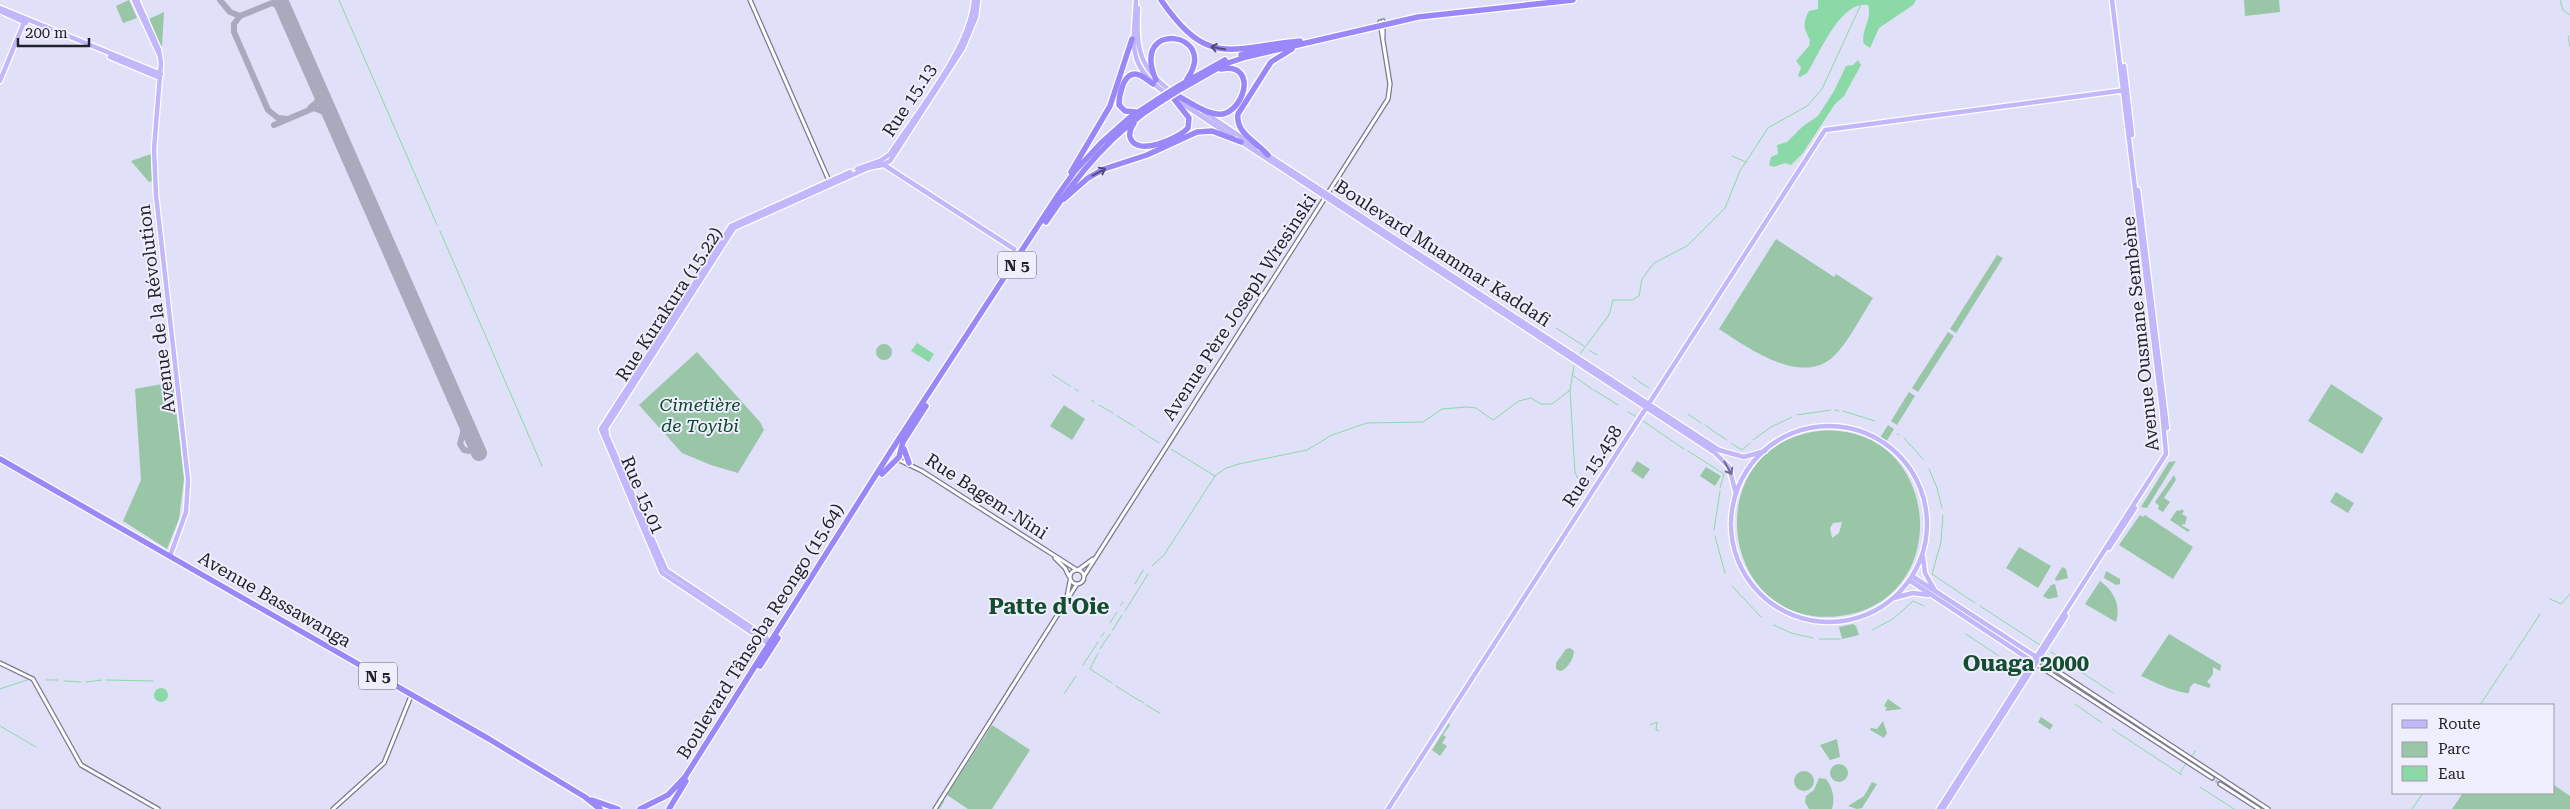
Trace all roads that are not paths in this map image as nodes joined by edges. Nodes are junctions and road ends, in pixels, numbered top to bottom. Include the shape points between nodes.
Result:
1 (136, 0) edge
2 (750, 0) edge
3 (974, 0) edge
4 (978, 0) edge
5 (1137, 0) edge
6 (1161, 0) edge
7 (1544, 0) edge
8 (1573, 0) edge
9 (2114, 0) edge
10 (0, 10) edge
11 (25, 20) junction
12 (1382, 28) junction
13 (1134, 36) junction
14 (1300, 43) junction
15 (161, 63) junction
16 (152, 71) junction
17 (1207, 73) junction
18 (161, 76) junction
19 (0, 81) edge
20 (1155, 82) junction
21 (1184, 82) junction
22 (1179, 88) junction
23 (2125, 90) junction
24 (1176, 97) junction
25 (1140, 113) junction
26 (1241, 142) junction
27 (1268, 155) junction
28 (881, 163) junction
29 (830, 183) junction
30 (1326, 196) junction
31 (1059, 198) junction
32 (1034, 233) junction
33 (1014, 249) junction
34 (1005, 276) junction
35 (1647, 406) junction
36 (601, 428) joint
37 (607, 436) joint
38 (907, 436) junction
39 (1764, 451) junction
40 (891, 452) junction
41 (899, 456) junction
42 (0, 458) edge
43 (908, 462) junction
44 (889, 465) junction
45 (1736, 494) junction
46 (1922, 552) junction
47 (1051, 554) junction
48 (170, 556) junction
49 (1095, 557) junction
50 (1077, 570) junction
51 (1084, 576) junction
52 (1910, 578) junction
53 (672, 579) junction
54 (1070, 579) junction
55 (1077, 584) junction
56 (1937, 596) junction
57 (1067, 599) junction
58 (1891, 599) junction
59 (770, 647) junction
60 (2036, 660) junction
61 (0, 663) edge
62 (412, 695) junction
63 (2212, 778) tunnel mouth
64 (2220, 784) tunnel mouth
65 (585, 797) junction
66 (158, 809) edge
67 (333, 809) edge
68 (600, 809) edge
69 (618, 809) edge
70 (640, 809) edge
71 (669, 809) edge
72 (934, 809) edge
73 (1388, 809) edge
74 (1939, 809) edge
75 (1943, 809) edge
76 (2259, 809) edge
77 (2268, 809) edge

1 - 15 main road, Avenue de la Révolution
2 - 29 street
3 - 28 main road, Rue 15.13 via 972,16 956,52
4 - 28 main road via 976,17 963,48 894,156
5 - 13 main road
14 -> 6 highway via 1214,48 1185,31
7 - 12 highway, N 5 via 1422,13
8 - 12 highway, N 5 via 1391,22
9 - 23 main road, Avenue Ousmane Sembène
10 - 11 main road
11 - 16 main road
11 - 18 main road
11 - 19 main road
12 - 14 highway, N 5
12 - 14 highway, N 5 via 1373,27
12 - 30 street, Avenue Père Joseph Wresinski via 1390,94
13 - 20 main road, Boulevard Muammar Kaddafi via 1143,62
13 - 20 main road, Boulevard Muammar Kaddafi via 1134,51 1142,70
13 - 31 highway via 1104,118
14 - 17 highway, N 5 via 1246,57
14 - 21 highway, N 5 via 1238,56
14 - 27 highway via 1271,62 1238,114 1241,130
15 - 16 main road
15 - 18 main road, Avenue de la Révolution
16 - 18 main road
17 - 22 highway, N 5
17 - 24 highway via 1229,68 1240,72 1244,79 1245,90 1227,113 1209,112
18 - 48 main road, Avenue de la Révolution via 154,149 156,195 188,486 182,525
20 - 21 highway via 1150,62 1152,50 1162,41 1176,38 1189,45 1195,58 1192,72
20 - 24 main road, Boulevard Muammar Kaddafi
20 - 25 highway via 1136,74 1126,81 1119,105 1124,111
21 - 22 highway, N 5
22 - 25 highway, N 5, bridge
23 - 35 main road, Rue 15.458 via 1828,128
23 - 60 main road, Avenue Ousmane Sembène via 2166,452
24 - 25 highway via 1189,118 1188,128 1181,134 1146,148 1137,146 1131,140 1130,130
24 - 26 main road, Boulevard Muammar Kaddafi
24 - 27 main road, Boulevard Muammar Kaddafi
25 - 31 highway, N 5 via 1091,160
26 - 30 main road, Boulevard Muammar Kaddafi
31 -> 26 highway via 1098,172 1147,155 1197,132 1212,130
27 - 30 main road, Boulevard Muammar Kaddafi
28 - 29 main road, Rue 15.13
28 - 33 main road
29 - 36 main road, Rue Kurakura (15.22) via 731,226
29 - 37 main road, Rue Kurakura (15.22) via 732,229 607,426
30 - 35 main road, Boulevard Muammar Kaddafi
30 - 49 street, Avenue Père Joseph Wresinski
31 - 32 highway, Boulevard Tânsoba Reongo (15.64) / N 5
31 - 38 highway, N 5
32 - 33 main road via 1021,247
32 - 34 highway, Boulevard Tânsoba Reongo (15.64) / N 5
33 - 34 main road via 1015,256
34 - 40 highway, Boulevard Tânsoba Reongo (15.64) / N 5
35 - 39 main road, Boulevard Muammar Kaddafi via 1722,452 1744,457
35 -> 45 main road, Boulevard Muammar Kaddafi via 1722,458 1730,471
35 - 73 main road, Rue 15.458
36 - 53 main road, Rue 15.01 via 662,573
37 - 53 main road, Rue 15.01 via 664,568
38 - 41 highway, N 5
38 - 43 highway via 904,451
39 - 45 main road via 1748,470
39 - 46 main road via 1793,433 1822,426 1855,429 1882,441 1907,464 1922,493 1927,521
40 - 41 highway
40 - 41 highway via 892,458
40 - 59 highway, Boulevard Tânsoba Reongo (15.64) / N 5
41 - 43 street, Rue Bagem-Nini
41 - 44 highway, N 5
42 - 48 highway, Avenue Bassawanga / N 5
43 - 44 highway
43 - 47 street, Rue Bagem-Nini
44 - 59 highway, N 5
45 - 58 main road via 1732,529 1737,557 1754,587 1776,606 1805,619 1836,622 1865,615
46 - 52 main road
46 - 56 main road via 1925,573
47 - 50 street, Rue Bagem-Nini
47 - 54 street via 1062,564
48 - 62 highway, Avenue Bassawanga / N 5
49 - 50 street, Avenue Père Joseph Wresinski
49 - 51 street, Avenue Père Joseph Wresinski
50 - 51 street
50 - 54 street via 1071,573
51 - 55 street via 1083,581
52 - 56 main road
52 - 58 main road
53 - 59 main road via 766,637
54 - 55 street
54 - 57 street
55 - 57 street
56 - 58 main road via 1913,593
56 - 60 main road
57 - 72 street
59 - 70 highway, Boulevard Tânsoba Reongo (15.64) / N 5 via 681,782 668,795
59 - 71 highway, N 5
60 - 63 street
60 - 74 main road
60 - 75 main road
60 - 77 street
61 - 66 street via 33,679 81,765
62 - 65 highway, Avenue Bassawanga / N 5
62 - 67 street via 384,763
64 - 76 street
65 - 68 highway, Avenue Bassawanga / N 5
65 - 69 highway, Avenue Bassawanga / N 5

